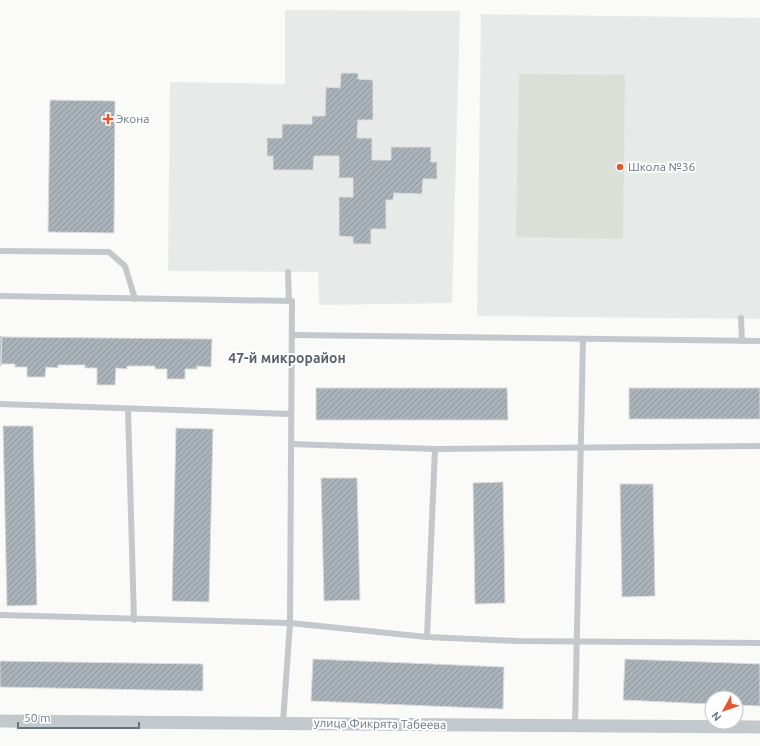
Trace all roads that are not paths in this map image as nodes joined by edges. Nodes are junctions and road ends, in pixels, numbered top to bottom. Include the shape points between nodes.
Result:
1 (0, 252) edge
2 (288, 272) dead end
3 (0, 296) edge
4 (135, 299) junction
5 (289, 301) junction
6 (741, 318) dead end
7 (292, 335) junction
8 (583, 339) junction
9 (742, 341) junction
10 (760, 342) edge
11 (0, 404) edge
12 (128, 409) junction
13 (291, 414) junction
14 (291, 444) junction
15 (760, 446) edge
16 (581, 448) junction
17 (436, 449) junction
18 (0, 615) edge
19 (134, 620) junction
20 (290, 623) junction
21 (427, 637) junction
22 (578, 641) junction
23 (760, 643) edge
24 (0, 721) edge
25 (283, 722) junction
26 (575, 727) junction
27 (760, 728) edge

1 - 4 lane via 109,252 125,266
2 - 5 lane
3 - 4 lane
4 - 5 lane
5 - 7 lane via 292,302
6 - 9 lane
7 - 8 lane
7 - 13 lane
8 - 9 lane
8 - 16 lane
9 - 10 lane
11 - 12 lane
12 - 13 lane
12 - 19 lane
13 - 14 lane
14 - 17 lane
14 - 20 lane
15 - 16 lane
16 - 17 lane
16 - 22 lane
17 - 21 lane
18 - 19 lane
19 - 20 lane
20 - 21 lane
20 - 25 lane
21 - 22 lane
22 - 23 lane
22 - 26 lane
24 - 25 street, улица Фикрята Табеева
25 - 26 street, улица Фикрята Табеева
26 - 27 street, улица Фикрята Табеева

